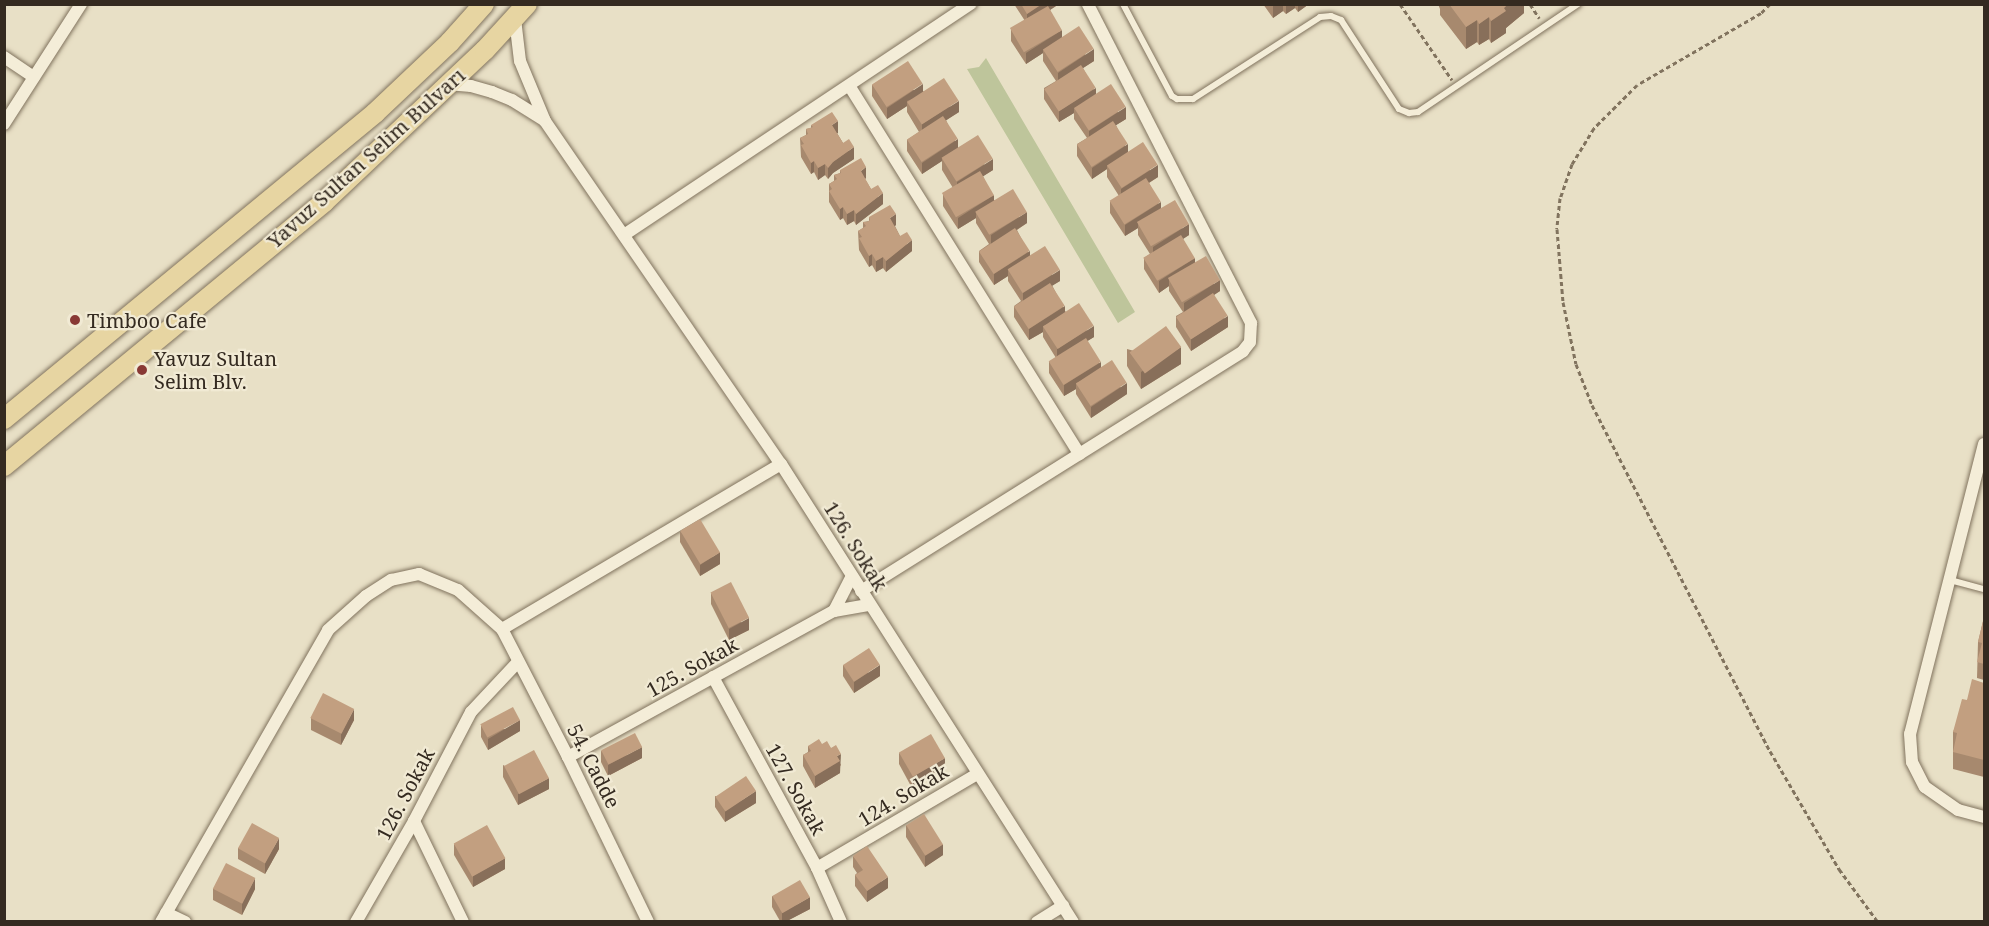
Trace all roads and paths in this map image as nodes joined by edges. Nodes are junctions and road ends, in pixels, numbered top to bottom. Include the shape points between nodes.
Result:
1 (81, 4) edge
2 (484, 4) edge
3 (971, 4) edge
4 (1088, 4) edge
5 (1123, 4) edge
6 (1400, 4) edge
7 (1530, 4) edge
8 (1578, 4) edge
9 (1770, 4) edge
10 (521, 12) edge
11 (1545, 27) junction
12 (4, 57) edge
13 (34, 77) junction
14 (448, 84) junction
15 (1456, 86) junction
16 (850, 87) junction
17 (545, 121) junction
18 (4, 124) edge
19 (624, 235) junction
20 (4, 419) edge
21 (1984, 444) edge
22 (1079, 454) junction
23 (781, 464) junction
24 (4, 466) edge
25 (852, 576) junction
26 (1950, 580) junction
27 (1984, 589) edge
28 (861, 591) junction
29 (869, 605) junction
30 (834, 611) junction
31 (502, 630) junction
32 (518, 662) junction
33 (712, 677) junction
34 (568, 757) junction
35 (977, 774) junction
36 (1984, 817) edge
37 (414, 821) junction
38 (817, 868) junction
39 (1063, 906) junction
40 (163, 917) edge
41 (184, 921) edge
42 (356, 921) edge
43 (463, 921) edge
44 (648, 921) edge
45 (841, 921) edge
46 (1036, 921) edge
47 (1073, 921) edge
48 (1878, 921) edge

1 - 13 street
2 - 20 main road, Yavuz Sultan Selim Bulvarı via 375,113
3 - 16 street
4 - 22 street via 1251,323 1250,342 1243,351
5 - 15 lane via 1172,96 1182,101 1193,99 1326,16 1341,20 1399,109 1418,112
6 - 15 path
7 - 11 path
8 - 11 lane
9 - 48 path via 1761,13 1636,85 1594,128 1572,164 1560,198 1557,230 1563,302 1576,364 1592,405 1770,751 1839,869
10 - 14 main road, Yavuz Sultan Selim Bulvarı
10 - 17 street via 520,61
11 - 15 lane
12 - 13 street
13 - 18 street
14 - 17 street via 492,92
14 - 24 main road, Yavuz Sultan Selim Bulvarı via 324,202
16 - 19 street
16 - 22 street
17 - 19 street, 126. Sokak
19 - 23 street, 126. Sokak
21 - 26 street
22 - 28 street
23 - 25 street, 126. Sokak
23 - 31 street
25 - 28 street, 126. Sokak
25 - 30 street
26 - 27 lane
26 - 36 street via 1910,734 1912,762 1925,787 1958,810
28 - 29 street, 126. Sokak
29 - 30 street, 125. Sokak
29 - 35 street, 126. Sokak
30 - 33 street, 125. Sokak
31 - 32 street, 54. Cadde
31 - 40 street via 458,590 419,574 391,580 366,596 328,630
32 - 34 street, 54. Cadde
32 - 37 street, 126. Sokak via 471,712
33 - 34 street, 125. Sokak
33 - 38 street, 127. Sokak
34 - 44 street, 54. Cadde
35 - 38 street, 124. Sokak
35 - 39 street, 126. Sokak
37 - 42 street, 126. Sokak
37 - 43 street
38 - 45 street, 127. Sokak
39 - 46 street
39 - 47 street, 126. Sokak
40 - 41 street

